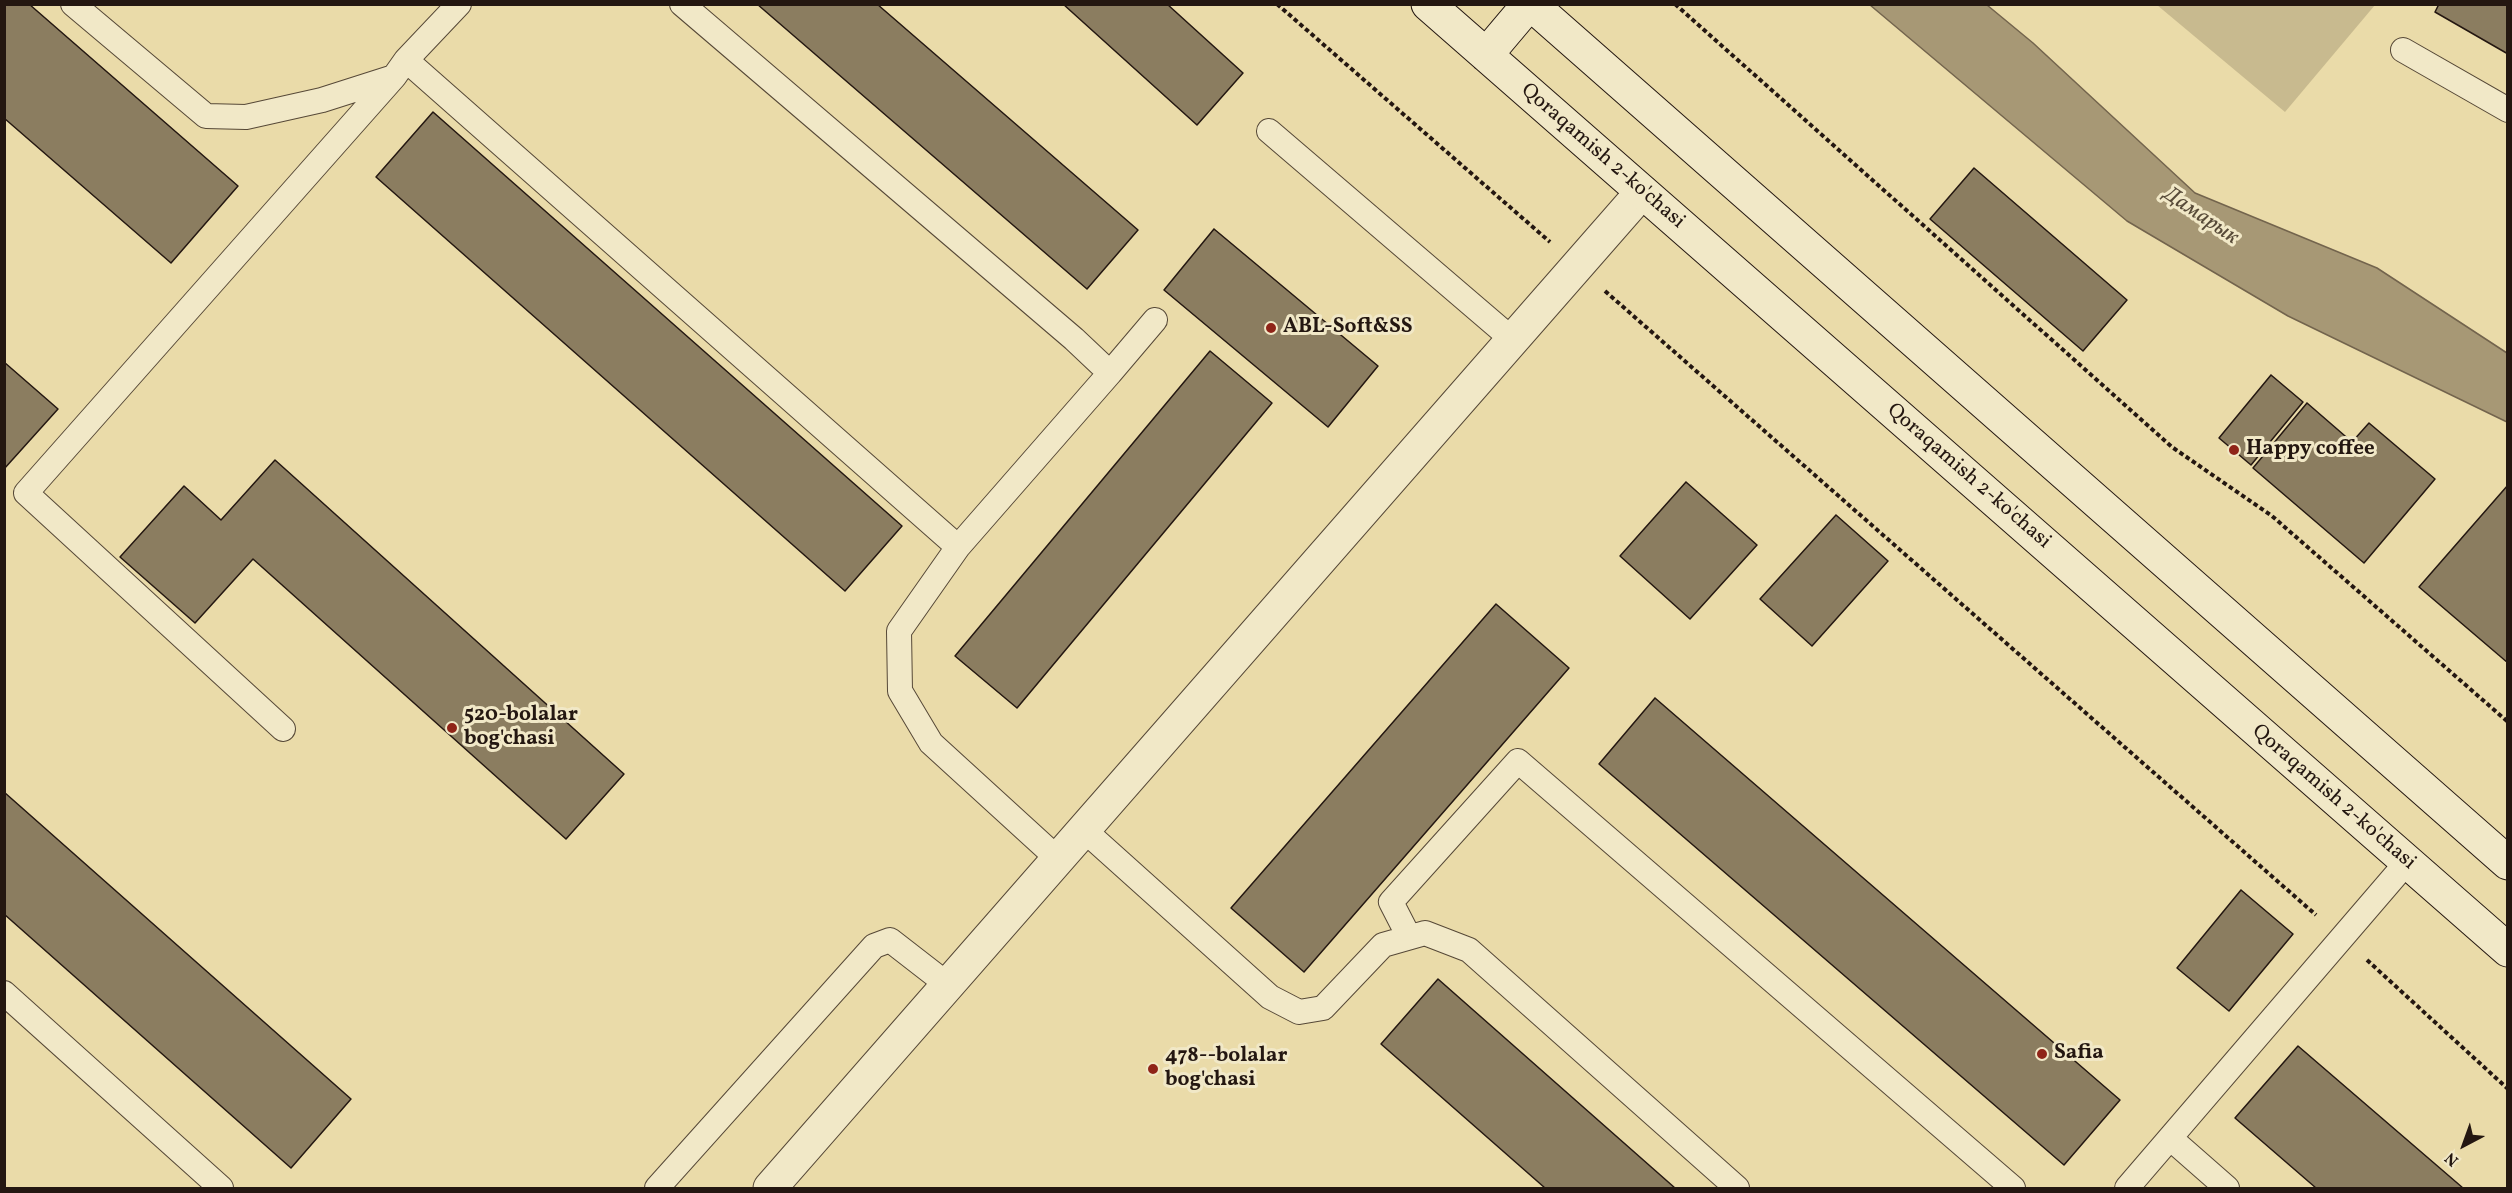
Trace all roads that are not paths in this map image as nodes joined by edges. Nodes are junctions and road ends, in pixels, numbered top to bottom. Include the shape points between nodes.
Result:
1 (73, 4) edge
2 (459, 4) edge
3 (682, 4) edge
4 (1428, 4) edge
5 (1530, 4) edge
6 (2403, 50) dead end
7 (1486, 55) junction
8 (400, 68) junction
9 (2508, 110) edge
10 (1269, 131) dead end
11 (1642, 192) junction
12 (1155, 320) dead end
13 (1513, 340) junction
14 (1110, 373) junction
15 (958, 547) junction
16 (283, 729) dead end
17 (1084, 830) junction
18 (1058, 859) junction
19 (2407, 862) junction
20 (2508, 863) edge
21 (1409, 937) junction
22 (2508, 950) edge
23 (948, 985) junction
24 (4, 993) edge
25 (2170, 1138) junction
26 (221, 1188) edge
27 (657, 1188) edge
28 (770, 1188) edge
29 (1737, 1188) edge
30 (2013, 1188) edge
31 (2127, 1188) edge
32 (2227, 1188) edge

1 - 8 lane via 206,116 246,117 322,100
2 - 8 lane
3 - 14 lane
4 - 7 main road, Qoraqamish 2-ko'chasi
5 - 7 main road
5 - 20 main road
6 - 9 lane
7 - 11 main road, Qoraqamish 2-ko'chasi
8 - 15 lane
8 - 16 lane via 26,493
10 - 13 lane
11 - 13 main road
11 - 19 main road, Qoraqamish 2-ko'chasi
12 - 14 lane
13 - 17 main road
14 - 15 lane
15 - 18 lane via 899,631 900,691 931,743
17 - 18 main road
17 - 21 lane via 1270,998 1299,1012 1323,1008 1383,945
18 - 23 main road
19 - 22 main road, Qoraqamish 2-ko'chasi
19 - 25 lane
21 - 29 lane via 1425,933 1469,950
21 - 30 lane via 1391,902 1518,761
23 - 27 lane via 890,940 874,946
23 - 28 main road
24 - 26 lane
25 - 31 lane
25 - 32 lane

